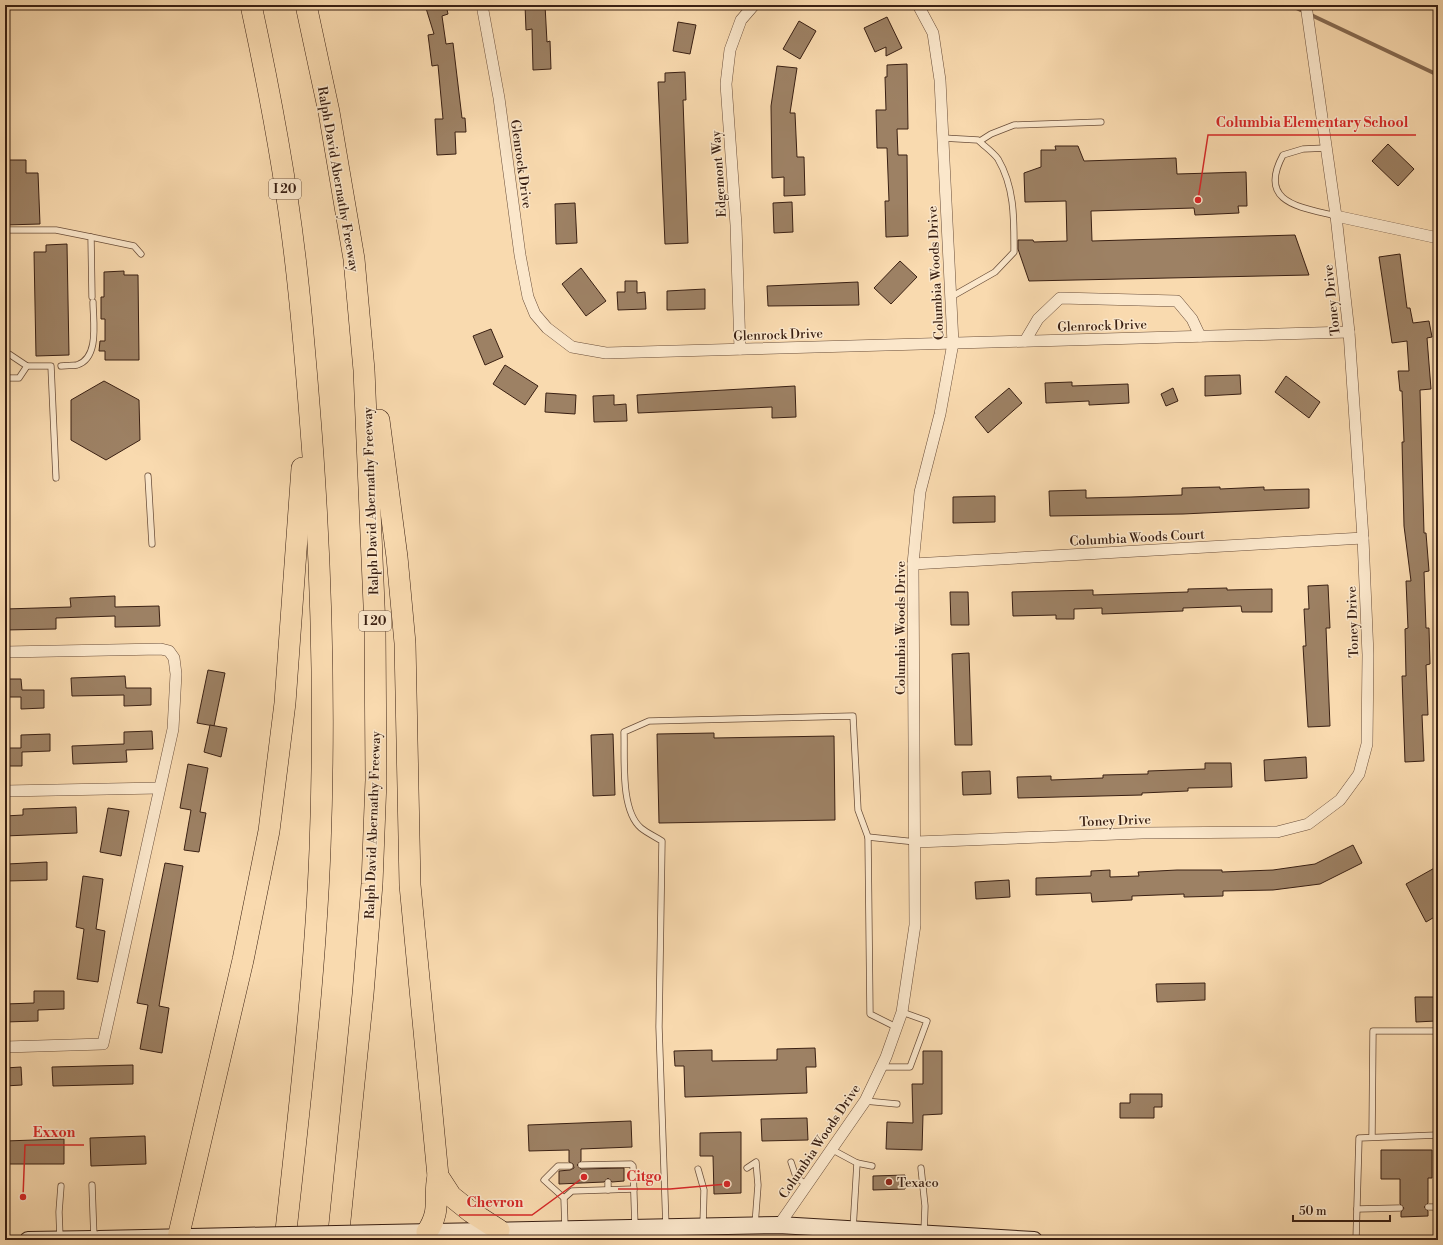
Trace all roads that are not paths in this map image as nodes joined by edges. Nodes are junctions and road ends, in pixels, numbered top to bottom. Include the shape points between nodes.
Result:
1 (251, 5) edge
2 (306, 5) edge
3 (482, 5) edge
4 (754, 5) edge
5 (918, 5) edge
6 (1306, 5) edge
7 (1101, 122) dead end
8 (943, 138) junction
9 (980, 141) junction
10 (1326, 148) junction
11 (1336, 216) junction
12 (5, 230) edge
13 (90, 236) junction
14 (1438, 238) edge
15 (141, 254) dead end
16 (354, 259) junction
17 (951, 297) junction
18 (1349, 332) junction
19 (1200, 336) junction
20 (1025, 341) junction
21 (954, 343) junction
22 (740, 349) junction
23 (5, 354) edge
24 (27, 366) junction
25 (56, 366) junction
26 (307, 375) junction
27 (5, 378) edge
28 (148, 476) dead end
29 (56, 478) dead end
30 (1363, 538) junction
31 (152, 544) dead end
32 (913, 564) junction
33 (5, 652) edge
34 (158, 788) junction
35 (5, 790) edge
36 (868, 837) junction
37 (916, 842) junction
38 (902, 1012) junction
39 (896, 1026) junction
40 (1438, 1030) edge
41 (5, 1047) edge
42 (881, 1068) junction
43 (865, 1101) junction
44 (897, 1104) dead end
45 (1438, 1136) edge
46 (1372, 1138) junction
47 (831, 1149) junction
48 (791, 1162) dead end
49 (857, 1163) junction
50 (581, 1165) dead end
51 (570, 1166) dead end
52 (872, 1166) dead end
53 (748, 1168) dead end
54 (921, 1168) dead end
55 (698, 1169) dead end
56 (438, 1176) junction
57 (592, 1182) dead end
58 (608, 1182) dead end
59 (576, 1183) dead end
60 (92, 1185) dead end
61 (806, 1185) junction
62 (61, 1186) dead end
63 (634, 1189) junction
64 (576, 1190) junction
65 (592, 1190) junction
66 (608, 1190) junction
67 (564, 1198) junction
68 (1428, 1207) dead end
69 (1438, 1207) edge
70 (1400, 1208) dead end
71 (1357, 1209) junction
72 (755, 1225) junction
73 (779, 1225) junction
74 (703, 1226) junction
75 (666, 1227) junction
76 (635, 1228) junction
77 (853, 1229) junction
78 (569, 1231) junction
79 (427, 1232) junction
80 (499, 1232) junction
81 (924, 1237) edge
82 (178, 1238) junction
83 (28, 1240) edge
84 (60, 1240) edge
85 (98, 1240) edge
86 (285, 1240) edge
87 (338, 1240) edge
88 (1034, 1240) edge
89 (1356, 1240) edge

1 - 26 highway, I 20 via 281,159 295,256
2 - 16 highway, Ralph David Abernathy Freeway / I 20 via 329,112
3 - 22 street, Glenrock Drive via 505,140 520,255 528,297 535,314 547,328 572,347 606,353
4 - 22 street, Edgemont Way via 741,20 730,50 726,84 736,225
5 - 8 street, Columbia Woods Drive via 933,33 940,80
6 - 10 street, Toney Drive
7 - 9 lane via 1014,125
8 - 9 lane
8 - 17 street, Columbia Woods Drive
9 - 17 lane via 997,159 1010,190 1014,215 1014,252 995,272
10 - 11 street, Toney Drive
10 - 11 lane via 1283,154 1275,170 1276,187 1291,205
11 - 14 street
11 - 18 street, Toney Drive
12 - 13 lane via 56,230
13 - 15 lane via 134,246
13 - 25 lane via 94,346 78,364
16 - 56 highway via 386,466 397,557 404,643 410,885
16 - 87 highway, Ralph David Abernathy Freeway / I 20 via 370,480 375,628 376,780 365,979
17 - 21 street, Columbia Woods Drive
18 - 19 street, Glenrock Drive
18 - 30 street, Toney Drive
19 - 20 street, Glenrock Drive
19 - 20 street via 1192,319 1177,301 1060,298 1038,319
20 - 21 street, Glenrock Drive
21 - 22 street, Glenrock Drive
21 - 32 street, Columbia Woods Drive via 940,414 920,492
23 - 24 lane
24 - 25 lane
24 - 27 lane via 19,378
25 - 29 lane
26 - 82 highway via 285,703 269,832 238,982
26 - 86 highway, I 20 via 322,602 323,748 320,851 311,980
28 - 31 lane
30 - 32 street, Columbia Woods Court
30 - 37 street, Toney Drive via 1368,655 1367,744 1359,774 1340,800 1308,824 1277,832 1142,833
32 - 37 street, Columbia Woods Drive
33 - 34 street via 162,649 169,651 174,658 176,674 173,729
34 - 35 street
34 - 41 street via 103,1044
36 - 37 lane
36 - 39 lane via 870,1014
36 - 75 lane via 858,810 853,716 649,721 624,732 626,799 640,828 662,841 659,1027
37 - 38 street, Columbia Woods Drive via 915,925
38 - 39 street, Columbia Woods Drive
38 - 42 lane via 927,1022 910,1067
39 - 42 street, Columbia Woods Drive
40 - 46 lane via 1373,1031
42 - 43 street, Columbia Woods Drive
43 - 44 lane
43 - 47 street, Columbia Woods Drive
45 - 46 lane
46 - 71 lane via 1359,1138
47 - 49 lane
47 - 61 street, Columbia Woods Drive
48 - 61 lane via 796,1177
49 - 52 lane
49 - 77 lane
50 - 63 lane via 591,1167 631,1164
51 - 67 lane via 558,1166 544,1180
53 - 72 lane via 756,1162 758,1185
54 - 81 lane via 925,1206
55 - 74 lane via 704,1190
56 - 79 highway via 437,1208 434,1221
56 - 80 highway via 451,1196
57 - 65 lane
58 - 66 lane
59 - 64 lane
60 - 85 lane
61 - 73 street, Columbia Woods Drive
62 - 84 lane via 58,1212
63 - 66 lane
63 - 76 lane
64 - 65 lane
64 - 67 lane
65 - 66 lane
67 - 78 lane
68 - 69 lane
70 - 71 lane
71 - 89 lane
72 - 73 main road
72 - 74 main road
73 - 77 main road
74 - 75 main road
75 - 76 main road
76 - 78 main road
77 - 81 main road
78 - 80 main road
79 - 80 main road
79 - 82 main road, bridge
81 - 88 main road
82 - 85 main road
83 - 84 main road
84 - 85 main road

